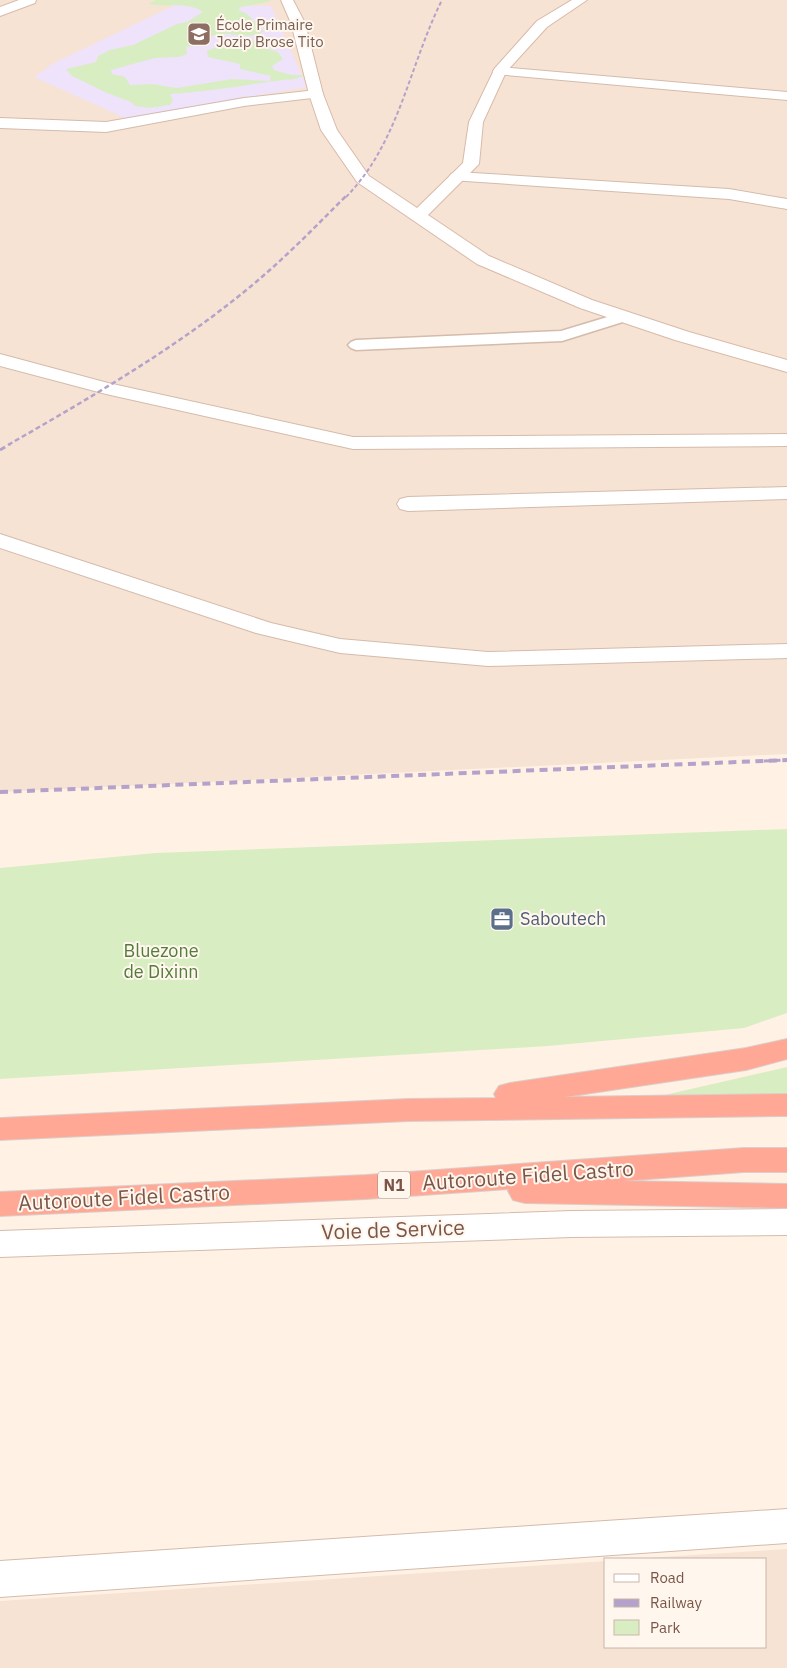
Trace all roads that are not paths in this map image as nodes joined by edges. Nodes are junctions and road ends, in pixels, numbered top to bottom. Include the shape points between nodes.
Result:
1 (30, 0) edge
2 (287, 0) edge
3 (581, 0) edge
4 (0, 12) edge
5 (500, 71) junction
6 (316, 94) junction
7 (787, 96) edge
8 (0, 123) edge
9 (457, 177) junction
10 (787, 204) edge
11 (419, 215) junction
12 (624, 317) junction
13 (356, 345) dead end
14 (0, 360) edge
15 (787, 366) edge
16 (787, 440) edge
17 (787, 493) edge
18 (408, 504) dead end
19 (0, 542) edge
20 (787, 651) edge
21 (787, 1049) edge
22 (787, 1105) edge
23 (408, 1110) junction
24 (0, 1129) edge
25 (787, 1160) edge
26 (366, 1187) junction
27 (787, 1196) edge
28 (0, 1204) edge
29 (787, 1222) edge
30 (0, 1244) edge
31 (787, 1526) edge
32 (0, 1578) edge

1 - 4 street
2 - 6 street via 298,23
3 - 5 street via 542,24
5 - 7 street
5 - 9 street via 476,122 471,164
6 - 8 street via 244,102 106,127
6 - 11 street via 329,130 363,179
9 - 10 street via 729,194
9 - 11 street
11 - 12 street via 483,260
12 - 13 lane via 562,336
12 - 15 street
14 - 16 street via 106,388 353,443
17 - 18 street
19 - 20 street via 264,628 340,646 488,659
21 - 23 highway via 746,1059
22 - 23 highway
23 - 24 highway
25 - 26 highway, Autoroute Fidel Castro / N1
26 - 27 highway
26 - 28 highway, Autoroute Fidel Castro / N1
29 - 30 street, Voie de Service via 561,1224
31 - 32 street

